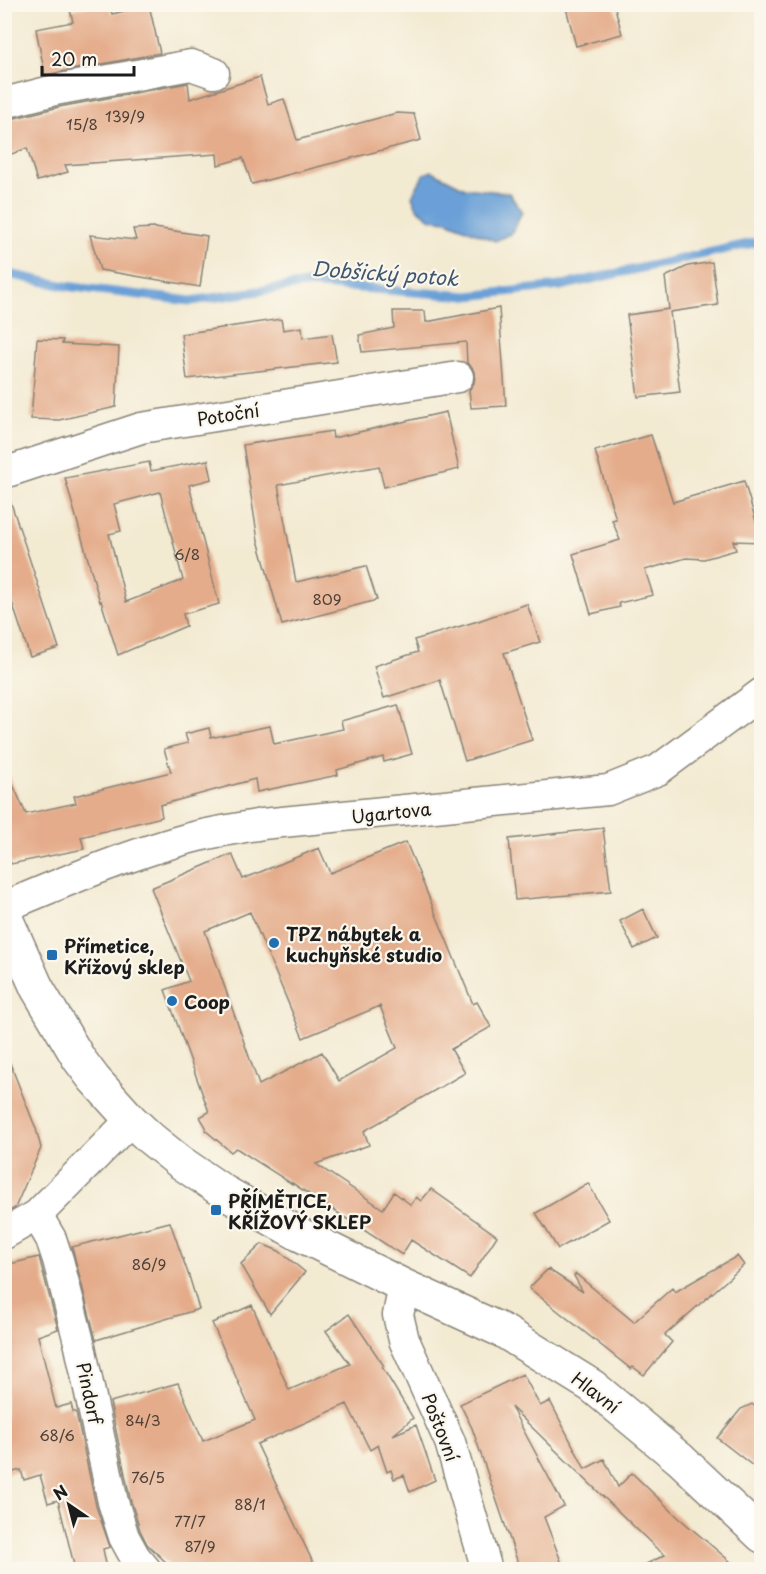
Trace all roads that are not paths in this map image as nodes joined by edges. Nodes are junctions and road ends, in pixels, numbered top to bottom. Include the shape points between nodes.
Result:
1 (214, 73) dead end
2 (4, 103) edge
3 (458, 377) dead end
4 (4, 473) edge
5 (762, 693) edge
6 (4, 907) edge
7 (4, 914) edge
8 (131, 1120) junction
9 (37, 1215) junction
10 (4, 1234) edge
11 (404, 1286) junction
12 (762, 1536) edge
13 (146, 1569) edge
14 (487, 1569) edge

1 - 2 street via 191,65
3 - 4 street, Potoční via 141,428
5 - 6 street, Ugartova via 658,770 608,790 222,831 124,860
7 - 8 main road, Hlavní via 37,988 60,1028 94,1079
8 - 9 street
8 - 11 main road, Hlavní via 180,1162 224,1192
9 - 10 street
9 - 13 street, Pindorf via 58,1260 124,1537
11 - 12 main road, Hlavní via 503,1331 592,1386 680,1459
11 - 14 street, Poštovní via 398,1316 404,1340 450,1442

